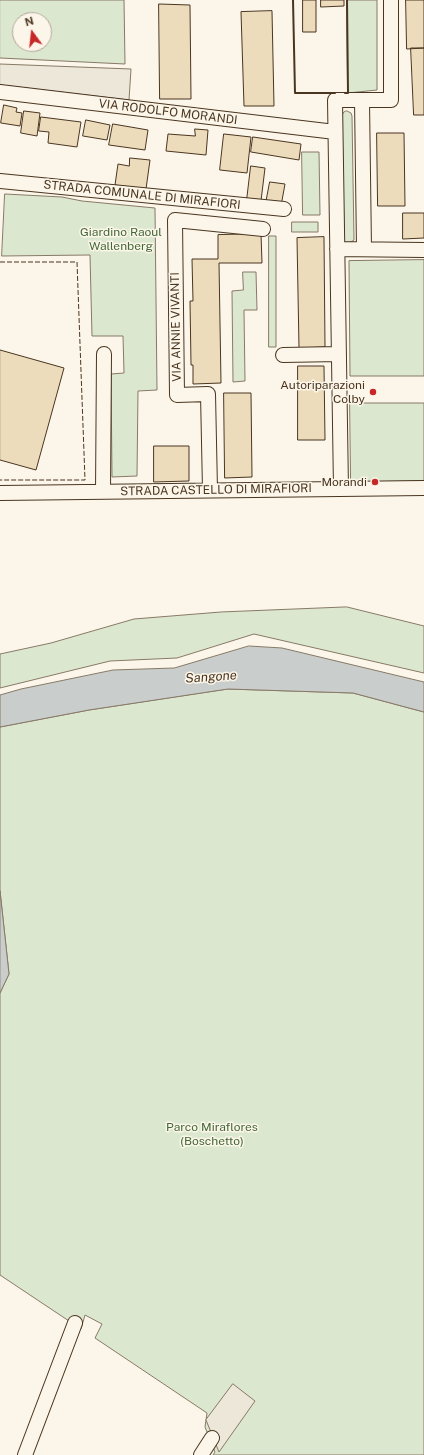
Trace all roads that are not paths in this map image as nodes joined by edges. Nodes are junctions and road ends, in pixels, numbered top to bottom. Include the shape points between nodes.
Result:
1 (391, 0) edge
2 (0, 92) edge
3 (362, 100) junction
4 (335, 132) junction
5 (0, 181) edge
6 (284, 209) dead end
7 (263, 229) dead end
8 (336, 249) junction
9 (364, 249) junction
10 (424, 250) edge
11 (104, 354) dead end
12 (338, 354) junction
13 (283, 355) dead end
14 (424, 488) edge
15 (341, 489) junction
16 (210, 490) junction
17 (103, 492) junction
18 (0, 493) edge
19 (75, 1323) dead end
20 (212, 1438) dead end
21 (25, 1455) edge
22 (201, 1455) edge

1 - 3 street via 391,100
2 - 4 street, VIA RODOLFO MORANDI
3 - 4 street via 335,100
3 - 9 street
4 - 8 street
5 - 6 street, STRADA COMUNALE DI MIRAFIORI
7 - 16 street, VIA ANNIE VIVANTI via 175,220 177,395 208,394
8 - 9 street
8 - 12 street
9 - 10 street
11 - 17 street, STRADA CASTELLO DI MIRAFIORI
12 - 13 street
12 - 15 street
14 - 15 street, STRADA CASTELLO DI MIRAFIORI
15 - 16 street, STRADA CASTELLO DI MIRAFIORI
16 - 17 street, STRADA CASTELLO DI MIRAFIORI
17 - 18 street, STRADA CASTELLO DI MIRAFIORI
19 - 21 street
20 - 22 street

